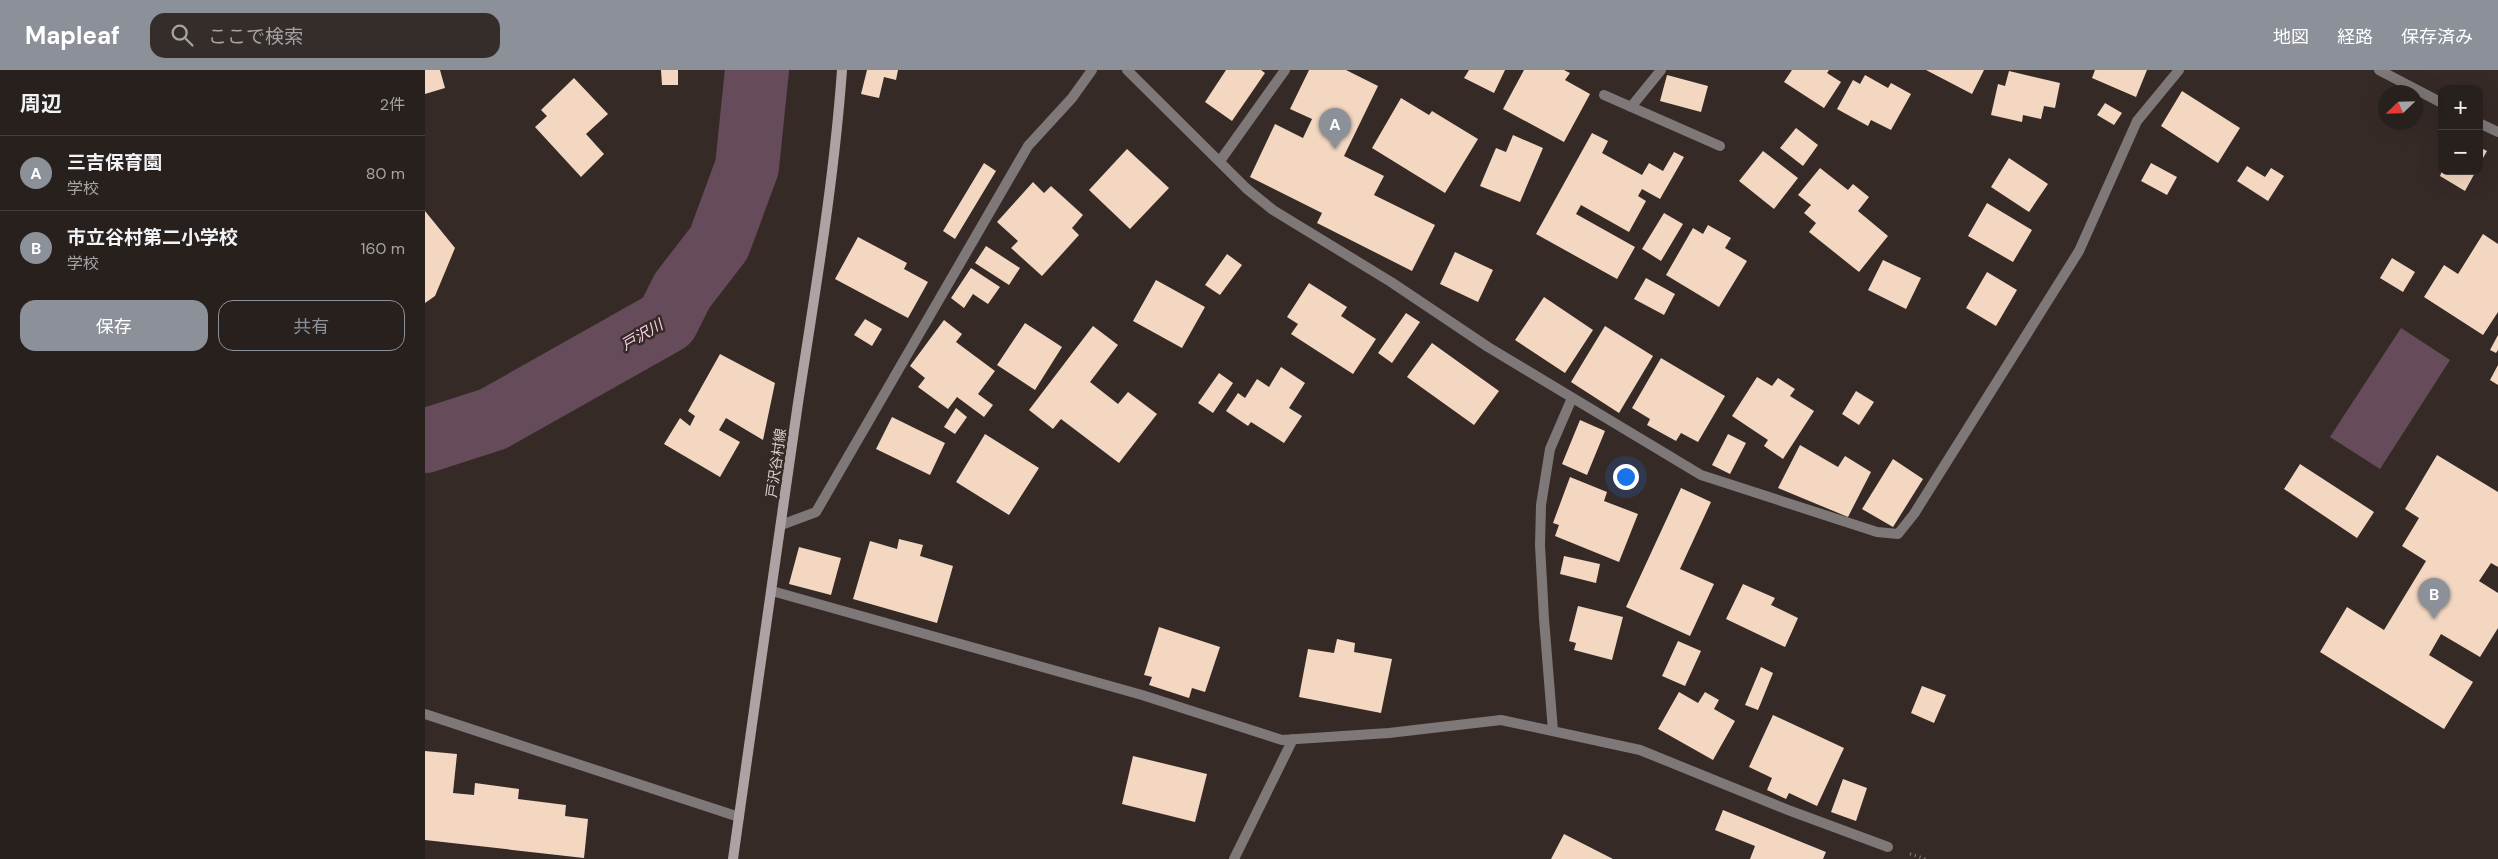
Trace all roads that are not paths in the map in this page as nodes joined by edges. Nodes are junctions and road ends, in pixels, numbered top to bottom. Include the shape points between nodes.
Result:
1 (842, 70) edge
2 (1092, 70) edge
3 (1127, 70) edge
4 (1285, 70) edge
5 (1661, 70) edge
6 (2179, 70) edge
7 (2379, 70) edge
8 (1604, 94) dead end
9 (2438, 101) edge
10 (1631, 107) junction
11 (2483, 125) edge
12 (2498, 132) edge
13 (1720, 146) dead end
14 (1220, 161) junction
15 (1572, 398) junction
16 (781, 524) junction
17 (772, 591) junction
18 (425, 714) edge
19 (1553, 731) junction
20 (1293, 739) junction
21 (739, 817) junction
22 (1888, 847) dead end
23 (733, 859) edge
24 (1234, 859) edge

1 - 16 main road, 戸沢谷村線 via 824,244
2 - 16 street via 1028,146 816,512
3 - 14 street
4 - 14 street
5 - 10 street
6 - 15 street via 2137,121 2079,251 1914,514 1898,534 1877,532 1701,475
7 - 9 street
8 - 10 street
10 - 13 street
11 - 12 street
14 - 15 street via 1273,210
15 - 19 street via 1550,449 1541,504 1544,620
16 - 17 main road, 戸沢谷村線
17 - 20 street via 1141,695 1282,740
17 - 21 main road, 戸沢谷村線
18 - 21 street
19 - 20 street via 1501,720 1389,733
19 - 22 street via 1641,750
20 - 24 street
21 - 23 main road, 戸沢谷村線

